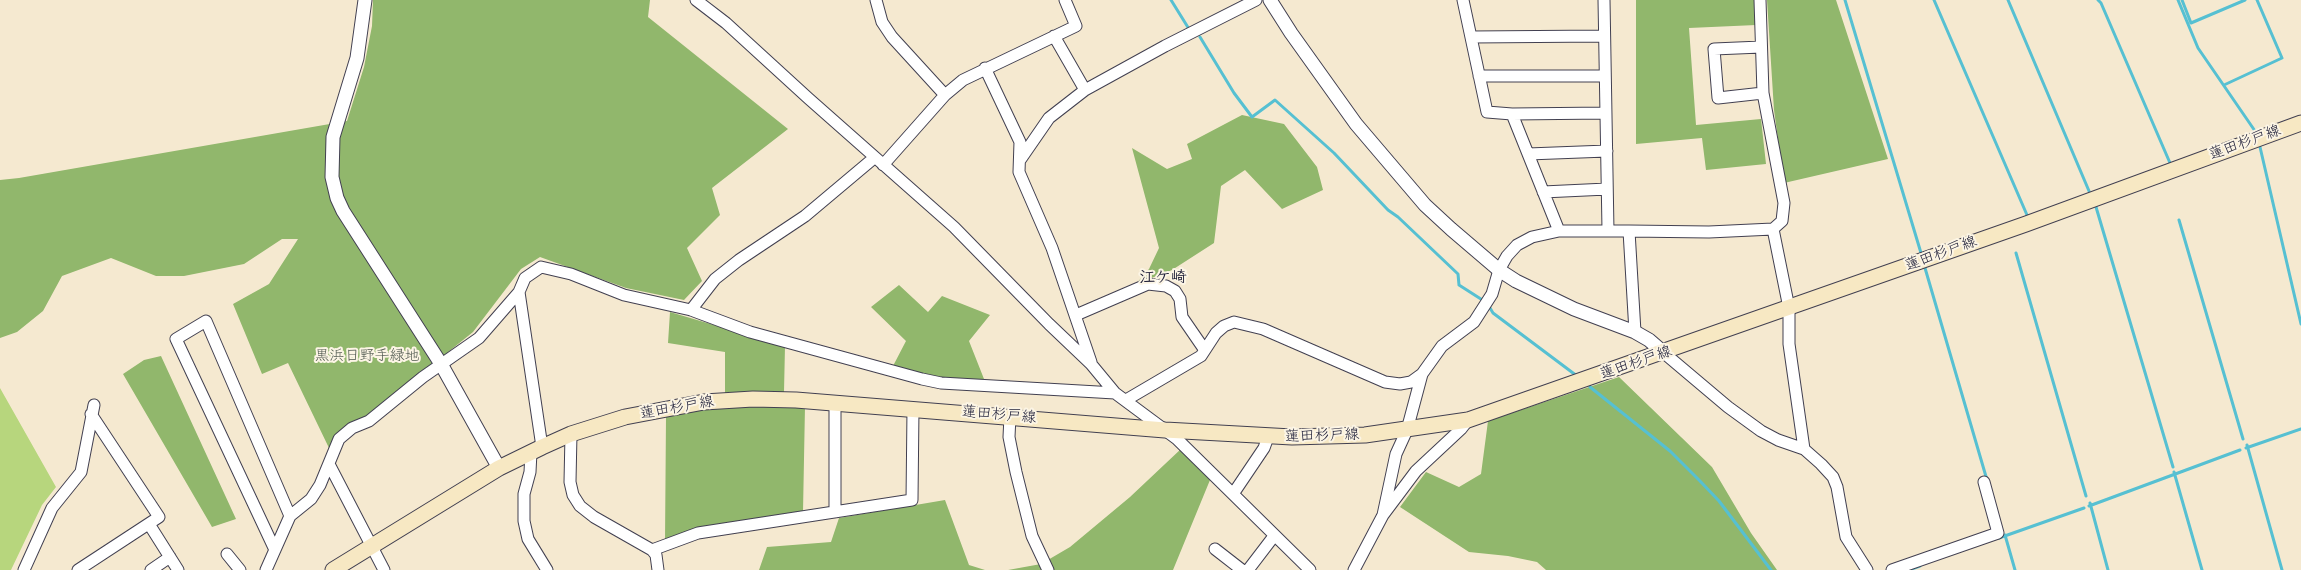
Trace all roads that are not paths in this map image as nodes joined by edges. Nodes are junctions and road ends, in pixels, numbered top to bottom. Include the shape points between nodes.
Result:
1 (365, 0) edge
2 (696, 0) edge
3 (876, 0) edge
4 (1065, 0) edge
5 (1256, 0) edge
6 (1270, 0) edge
7 (1463, 0) edge
8 (1604, 0) edge
9 (1760, 0) edge
10 (1054, 36) junction
11 (1604, 36) junction
12 (1471, 37) junction
13 (1761, 47) junction
14 (985, 68) junction
15 (1479, 76) junction
16 (1605, 76) junction
17 (1085, 90) junction
18 (1763, 93) junction
19 (945, 95) junction
20 (1606, 113) junction
21 (1512, 114) junction
22 (2301, 123) edge
23 (1606, 151) junction
24 (1528, 154) junction
25 (874, 158) junction
26 (1020, 160) junction
27 (883, 165) junction
28 (1607, 189) junction
29 (1544, 192) junction
30 (1773, 229) junction
31 (1608, 230) junction
32 (1559, 231) junction
33 (1629, 231) junction
34 (1499, 270) junction
35 (519, 292) junction
36 (1789, 308) junction
37 (691, 310) junction
38 (1076, 315) junction
39 (1635, 332) junction
40 (1204, 349) junction
41 (1664, 353) junction
42 (441, 364) junction
43 (1091, 364) junction
44 (1422, 374) junction
45 (1115, 393) junction
46 (1126, 400) junction
47 (835, 402) junction
48 (913, 408) junction
49 (1010, 416) junction
50 (1468, 420) junction
51 (1165, 430) junction
52 (1407, 430) junction
53 (571, 434) junction
54 (1268, 437) junction
55 (537, 449) junction
56 (1804, 449) junction
57 (329, 464) junction
58 (498, 468) junction
59 (1984, 482) dead end
60 (1232, 494) junction
61 (835, 512) junction
62 (1383, 514) junction
63 (290, 516) junction
64 (149, 524) junction
65 (1274, 536) junction
66 (372, 545) junction
67 (1215, 549) dead end
68 (275, 550) junction
69 (652, 550) junction
70 (227, 554) dead end
71 (170, 557) junction
72 (94, 566) edge
73 (24, 570) edge
74 (78, 570) edge
75 (151, 570) edge
76 (178, 570) edge
77 (240, 570) edge
78 (266, 570) edge
79 (333, 570) edge
80 (384, 570) edge
81 (546, 570) edge
82 (658, 570) edge
83 (1048, 570) edge
84 (1242, 570) edge
85 (1248, 570) edge
86 (1310, 570) edge
87 (1354, 570) edge
88 (1867, 570) edge
89 (1892, 570) edge

1 - 42 street via 357,58 333,137 334,185 343,211
2 - 25 street via 726,23
3 - 19 street via 882,22 892,37
4 - 10 street via 1076,26
5 - 17 street
6 - 34 street via 1356,124 1426,204
7 - 12 street
8 - 11 street
9 - 13 street
10 - 14 street
10 - 17 street
11 - 12 street
11 - 16 street
12 - 15 street
13 - 18 street
13 - 18 street via 1714,49 1718,98
14 - 19 street via 963,80
14 - 26 street via 1020,142
15 - 16 street
15 - 21 street via 1487,112
16 - 20 street
17 - 26 street via 1049,118
18 - 30 street via 1784,203 1782,221
19 - 27 street
20 - 21 street
20 - 23 street
21 - 24 street
22 - 36 main road, 蓮田杉戸線
23 - 24 street
23 - 28 street
24 - 29 street
25 - 27 street
25 - 37 street via 805,216 715,279
26 - 38 street via 1019,172 1052,248
27 - 43 street via 954,227
28 - 29 street
28 - 31 street
29 - 32 street
30 - 33 street via 1709,232
30 - 36 street
31 - 32 street
31 - 33 street
32 - 34 street via 1532,237 1517,245
33 - 39 street
34 - 39 street via 1547,297
34 - 44 street via 1492,294 1474,322 1442,346
35 - 37 street via 525,278 541,267 571,274 624,295
35 - 42 street via 479,338
35 - 55 street
36 - 41 main road, 蓮田杉戸線
36 - 56 street via 1789,344
37 - 45 street via 758,334 941,383
38 - 40 street via 1148,284 1166,286 1180,299 1182,317
38 - 43 street
39 - 41 street
40 - 44 street via 1224,326 1234,322 1264,329 1385,382 1411,382
40 - 46 street via 1200,356
41 - 50 main road, 蓮田杉戸線
41 - 56 street via 1761,431
42 - 57 street via 369,421 352,428 339,439
42 - 58 street
43 - 45 street
44 - 52 street
45 - 46 street
46 - 51 street
47 - 48 main road, 蓮田杉戸線
47 - 53 main road, 蓮田杉戸線 via 753,399 704,402 651,411
47 - 61 street
48 - 49 main road, 蓮田杉戸線
48 - 61 street via 912,500
49 - 51 main road, 蓮田杉戸線
49 - 83 street via 1009,437 1016,472 1032,536
50 - 52 main road, 蓮田杉戸線
50 - 62 street via 1416,471
51 - 54 main road, 蓮田杉戸線
51 - 60 street
52 - 54 main road, 蓮田杉戸線 via 1335,437
52 - 62 street via 1396,454
53 - 55 main road, 蓮田杉戸線
53 - 69 street via 570,482 573,495 580,506 594,517
54 - 60 street via 1264,448
55 - 58 main road, 蓮田杉戸線
55 - 81 street via 524,494 524,521 528,540
56 - 88 street via 1833,477 1846,537
57 - 63 street via 311,499
57 - 66 street
58 - 66 main road, 蓮田杉戸線
59 - 89 street via 1998,533
60 - 65 street
61 - 69 street via 698,533
62 - 87 street
63 - 68 street
63 - 68 street via 206,321 176,339
64 - 71 street
64 - 72 street
64 - 73 street via 159,517 92,409 81,472 52,508
65 - 85 street
65 - 86 street
66 - 79 main road, 蓮田杉戸線
66 - 80 street
67 - 84 street
68 - 78 street
69 - 82 street via 656,555
70 - 77 street
71 - 75 street
71 - 76 street
72 - 74 street

